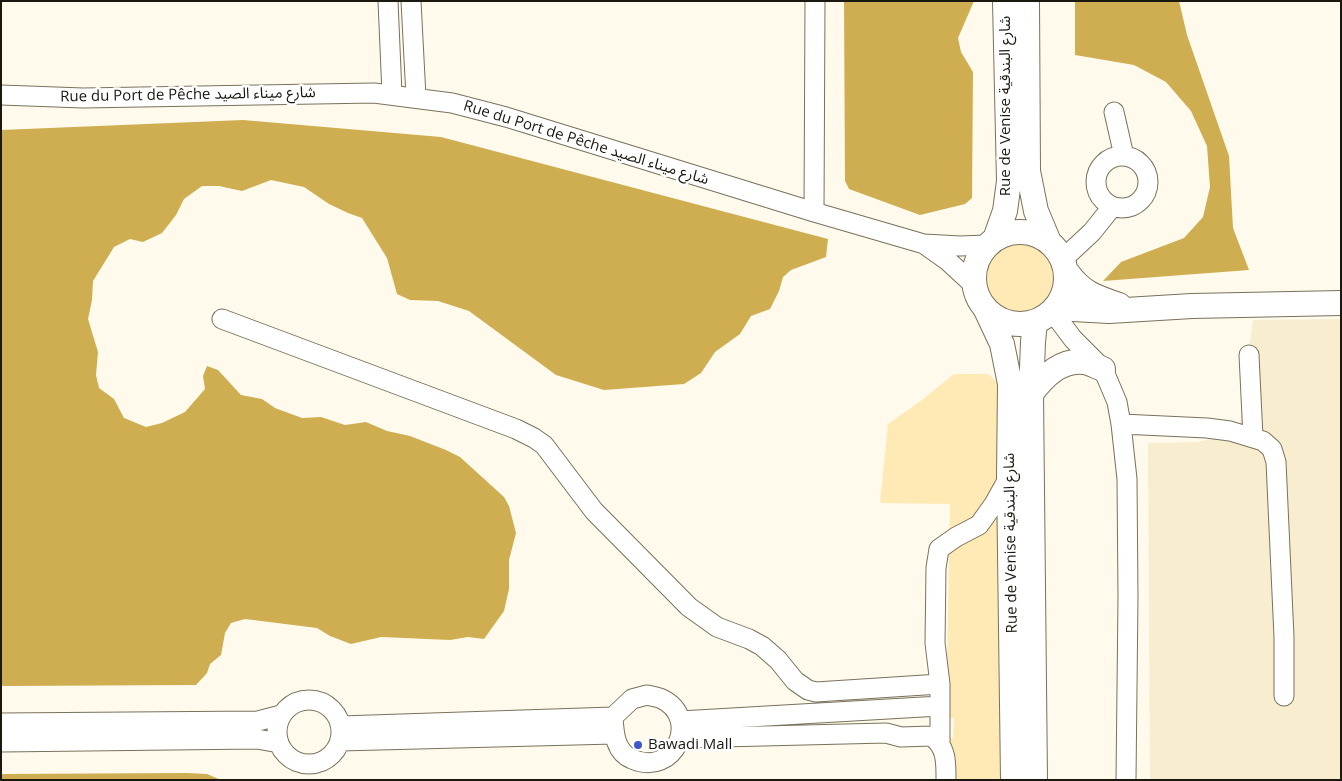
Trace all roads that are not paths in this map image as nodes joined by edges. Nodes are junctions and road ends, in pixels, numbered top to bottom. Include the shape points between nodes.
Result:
1 (388, 1) edge
2 (411, 1) edge
3 (814, 1) edge
4 (1005, 1) edge
5 (1027, 1) edge
6 (392, 94) junction
7 (1, 96) edge
8 (416, 97) junction
9 (1114, 112) dead end
10 (1124, 156) junction
11 (1112, 206) junction
12 (814, 212) junction
13 (991, 242) junction
14 (924, 244) junction
15 (1059, 258) junction
16 (974, 285) junction
17 (1341, 303) edge
18 (986, 310) junction
19 (1135, 310) junction
20 (1046, 315) junction
21 (222, 319) dead end
22 (1249, 355) dead end
23 (1103, 369) junction
24 (1031, 394) junction
25 (1121, 424) junction
26 (1253, 437) junction
27 (1009, 477) junction
28 (940, 684) junction
29 (1284, 696) dead end
30 (940, 706) junction
31 (281, 715) junction
32 (1, 723) edge
33 (614, 725) junction
34 (680, 729) junction
35 (341, 733) junction
36 (901, 737) junction
37 (1, 742) edge
38 (279, 743) junction
39 (940, 744) junction
40 (884, 749) dead end
41 (298, 771) edge
42 (648, 771) edge
43 (946, 780) edge
44 (1013, 780) edge
45 (1035, 780) edge
46 (1126, 780) edge

1 - 6 street
2 - 8 street
3 - 12 street
4 - 13 main road, Rue de Venise شارع البندقية via 1009,181 1005,211
5 - 15 main road, Rue de Venise شارع البندقية via 1028,170 1036,211
6 - 7 street, Rue du Port de Pêche شارع ميناء الصيد via 188,98
6 - 8 street, Rue du Port de Pêche شارع ميناء الصيد
8 - 12 street, Rue du Port de Pêche شارع ميناء الصيد via 506,116
9 - 10 street
10 - 11 street via 1108,160 1096,180 1100,196
10 - 11 street via 1133,158 1146,170 1148,188 1138,203 1130,207
11 - 15 street via 1092,232
12 - 14 street, Rue du Port de Pêche شارع ميناء الصيد
13 - 14 street, Rue du Port de Pêche شارع ميناء الصيد via 960,246
13 - 15 main road via 1009,233 1031,233 1042,237
13 - 16 main road via 978,257
14 - 16 street, Rue du Port de Pêche شارع ميناء الصيد
15 - 19 main road via 1075,284 1093,296
15 - 20 main road via 1064,291 1060,301
16 - 18 main road
17 - 19 main road
18 - 20 main road via 998,319 1012,323
18 - 27 main road, Rue de Venise شارع البندقية via 1002,344 1010,384
19 - 20 main road
20 - 23 street
20 - 24 main road, Rue de Venise شارع البندقية via 1032,342
21 - 28 street via 534,438 552,454 594,511 689,607 717,627 762,646 808,690
22 - 26 street
23 - 24 main road via 1084,362 1062,365 1045,377
23 - 25 street via 1117,402
24 - 45 main road, Rue de Venise شارع البندقية
25 - 26 street via 1207,428
25 - 46 street via 1127,479
26 - 29 street via 1272,449 1276,462
27 - 28 street via 979,525 939,549 935,643
27 - 44 main road, Rue de Venise شارع البندقية
28 - 30 street
30 - 34 street
30 - 39 street
31 - 32 street via 258,721
31 - 35 street via 298,701 320,701 337,715
31 - 38 street via 276,731
33 - 34 street via 632,699 647,696 661,698 673,707
33 - 35 street
33 - 42 street via 619,749
34 - 36 street via 886,733
34 - 42 street via 675,749
35 - 41 street via 336,750 324,760
36 - 39 street via 931,736
36 - 40 street
37 - 38 street via 257,739
38 - 41 street
39 - 43 street via 946,758

